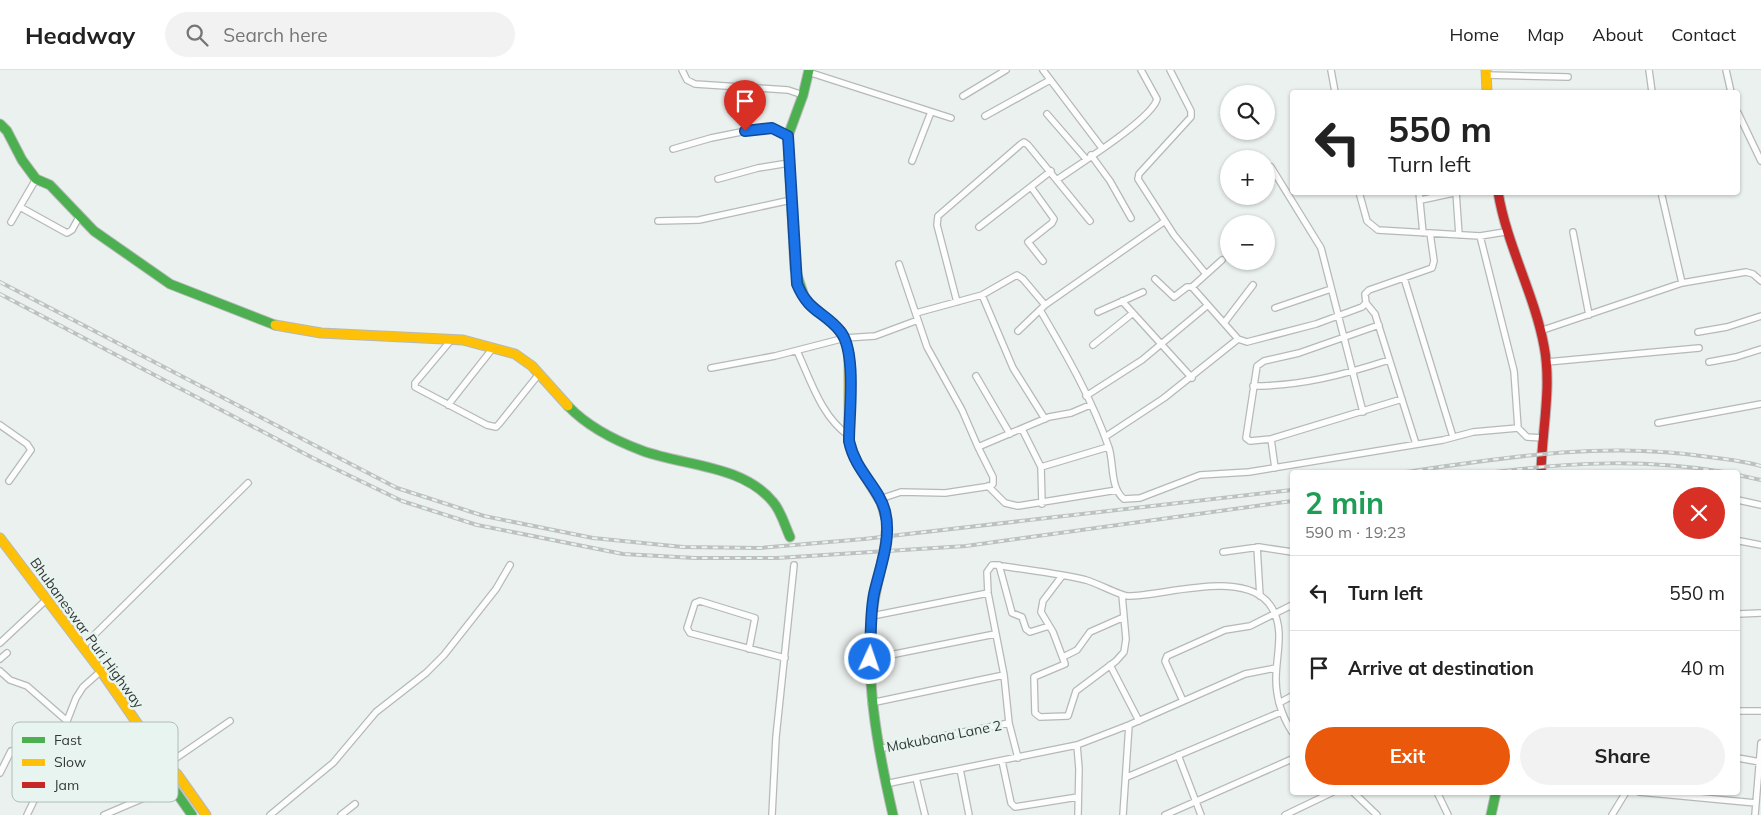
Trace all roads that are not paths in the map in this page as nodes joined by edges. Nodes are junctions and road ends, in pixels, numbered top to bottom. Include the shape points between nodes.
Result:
1 (682, 70) edge
2 (1006, 70) edge
3 (1044, 70) edge
4 (1140, 70) edge
5 (1170, 70) edge
6 (1331, 70) edge
7 (1649, 70) edge
8 (1726, 70) edge
9 (808, 71) edge
10 (1486, 72) edge
11 (1568, 77) dead end
12 (1050, 80) junction
13 (1335, 90) edge
14 (1488, 90) edge
15 (1652, 90) edge
16 (1731, 90) edge
17 (804, 95) junction
18 (964, 96) dead end
19 (931, 112) junction
20 (1047, 114) dead end
21 (985, 116) dead end
22 (1740, 117) edge
23 (951, 118) dead end
24 (0, 124) edge
25 (788, 136) junction
26 (1102, 148) junction
27 (673, 149) dead end
28 (1089, 157) junction
29 (912, 161) dead end
30 (1761, 161) edge
31 (789, 163) junction
32 (1051, 171) junction
33 (1275, 173) edge
34 (36, 179) junction
35 (1058, 179) junction
36 (718, 180) dead end
37 (1032, 187) junction
38 (1360, 195) edge
39 (1420, 195) edge
40 (1447, 195) edge
41 (1457, 195) edge
42 (1499, 195) edge
43 (1662, 195) edge
44 (791, 200) junction
45 (1421, 200) junction
46 (20, 207) junction
47 (79, 217) junction
48 (1131, 218) dead end
49 (1090, 221) dead end
50 (1165, 221) junction
51 (11, 222) dead end
52 (658, 222) dead end
53 (979, 227) dead end
54 (1423, 232) junction
55 (1505, 232) junction
56 (1573, 232) dead end
57 (1430, 233) junction
58 (1459, 235) junction
59 (1480, 236) junction
60 (1043, 261) dead end
61 (1220, 262) edge
62 (899, 264) dead end
63 (1206, 274) junction
64 (1404, 278) junction
65 (1155, 279) dead end
66 (1761, 281) edge
67 (1682, 283) junction
68 (1254, 284) dead end
69 (1192, 287) junction
70 (1331, 289) junction
71 (1143, 292) dead end
72 (982, 295) junction
73 (1122, 301) junction
74 (957, 302) junction
75 (1366, 303) junction
76 (1046, 305) junction
77 (1208, 305) junction
78 (1275, 308) dead end
79 (1040, 310) junction
80 (1098, 312) dead end
81 (916, 313) junction
82 (1133, 313) junction
83 (1589, 315) junction
84 (1338, 316) junction
85 (1761, 316) edge
86 (918, 320) junction
87 (1224, 324) junction
88 (1379, 325) junction
89 (1018, 331) dead end
90 (1540, 332) junction
91 (1698, 332) dead end
92 (845, 338) junction
93 (1344, 338) junction
94 (452, 339) junction
95 (1238, 339) junction
96 (1161, 344) junction
97 (1093, 345) dead end
98 (493, 348) junction
99 (1699, 348) dead end
100 (1761, 349) edge
101 (797, 351) junction
102 (1389, 360) junction
103 (1547, 362) junction
104 (1709, 362) dead end
105 (711, 368) dead end
106 (1353, 371) junction
107 (539, 374) junction
108 (976, 376) dead end
109 (1192, 378) junction
110 (1253, 386) junction
111 (1086, 396) junction
112 (1402, 399) junction
113 (1090, 404) junction
114 (1761, 404) edge
115 (448, 405) junction
116 (1363, 412) junction
117 (1045, 419) junction
118 (1658, 422) dead end
119 (0, 424) edge
120 (1518, 428) junction
121 (1022, 429) junction
122 (1010, 434) junction
123 (849, 436) junction
124 (1105, 437) junction
125 (1453, 437) junction
126 (1543, 438) junction
127 (1271, 439) junction
128 (1416, 444) junction
129 (978, 447) junction
130 (1108, 447) junction
131 (1041, 467) junction
132 (1274, 468) junction
133 (1541, 470) edge
134 (8, 481) dead end
135 (248, 483) dead end
136 (988, 486) junction
137 (1117, 490) junction
138 (880, 499) junction
139 (1740, 500) edge
140 (1042, 504) junction
141 (1761, 505) edge
142 (790, 537) dead end
143 (0, 538) edge
144 (1740, 541) dead end
145 (1761, 545) edge
146 (1257, 547) junction
147 (1223, 552) dead end
148 (1290, 552) edge
149 (510, 565) dead end
150 (794, 565) dead end
151 (999, 565) junction
152 (1062, 576) junction
153 (988, 593) junction
154 (1122, 595) junction
155 (1260, 596) junction
156 (46, 600) junction
157 (1290, 606) edge
158 (1761, 613) edge
159 (1275, 614) junction
160 (1740, 614) edge
161 (872, 616) junction
162 (1124, 617) junction
163 (1049, 626) junction
164 (995, 634) junction
165 (0, 643) edge
166 (82, 647) junction
167 (749, 649) junction
168 (8, 653) dead end
169 (1063, 657) junction
170 (785, 658) junction
171 (0, 659) edge
172 (870, 659) junction
173 (1110, 665) junction
174 (1276, 668) junction
175 (0, 670) edge
176 (101, 671) junction
177 (1004, 675) junction
178 (1290, 697) edge
179 (1183, 701) junction
180 (871, 703) junction
181 (1279, 703) junction
182 (1740, 711) edge
183 (1761, 711) edge
184 (1281, 712) junction
185 (66, 720) joint
186 (230, 721) dead end
187 (1139, 721) junction
188 (136, 722) edge
189 (1010, 723) junction
190 (1129, 725) junction
191 (1290, 728) edge
192 (1761, 743) edge
193 (1076, 745) junction
194 (878, 749) junction
195 (11, 751) dead end
196 (1178, 755) junction
197 (1018, 758) junction
198 (1740, 758) edge
199 (178, 759) edge
200 (1290, 760) edge
201 (1002, 761) junction
202 (1760, 762) edge
203 (960, 769) junction
204 (0, 773) edge
205 (178, 775) edge
206 (1127, 776) junction
207 (916, 778) junction
208 (885, 784) junction
209 (178, 795) edge
210 (1327, 795) edge
211 (1356, 795) edge
212 (1438, 795) edge
213 (1495, 795) edge
214 (1624, 795) edge
215 (1671, 795) edge
216 (1078, 797) junction
217 (1195, 801) junction
218 (33, 802) edge
219 (134, 802) edge
220 (1756, 803) junction
221 (355, 804) dead end
222 (273, 814) edge
223 (27, 815) edge
224 (104, 815) edge
225 (192, 815) edge
226 (206, 815) edge
227 (340, 815) edge
228 (772, 815) edge
229 (893, 815) edge
230 (925, 815) edge
231 (969, 815) edge
232 (1078, 815) edge
233 (1123, 815) edge
234 (1165, 815) edge
235 (1201, 815) edge
236 (1285, 815) edge
237 (1377, 815) edge
238 (1448, 815) edge
239 (1491, 815) edge
240 (1612, 815) edge
241 (1755, 815) edge

1 - 17 street via 687,80 695,84 788,90
2 - 18 street
3 - 12 street
4 - 26 street via 1156,102 1137,122
5 - 50 street via 1191,117 1138,176
6 - 13 street
7 - 15 street
8 - 16 street
9 - 17 main road
9 - 19 street
10 - 11 street
10 - 14 main road
12 - 21 street
12 - 26 street
17 - 25 main road
19 - 23 street
19 - 29 street
20 - 28 street
22 - 30 street
24 - 34 main road via 8,131 22,160
25 - 27 street via 772,128 760,128
25 - 31 main road
26 - 28 street
28 - 35 street
28 - 48 street via 1110,181
31 - 36 street
31 - 44 main road
32 - 35 street
32 - 37 street
32 - 74 street via 1024,142 938,216 937,225
33 - 70 street via 1321,248
34 - 46 street
34 - 47 main road via 50,185
35 - 49 street
37 - 53 street
37 - 60 street via 1054,219 1028,242
38 - 54 street via 1367,221 1373,228
39 - 45 street
40 - 45 street
41 - 58 street
42 - 55 main road
43 - 67 street
44 - 52 street via 699,220
44 - 92 main road via 797,284 806,302 836,326
45 - 54 street
46 - 47 street via 68,233
46 - 51 street
47 - 94 main road via 170,284 278,326 321,333
50 - 63 street
50 - 76 street
54 - 57 street
55 - 59 street
55 - 90 main road
56 - 83 street
57 - 58 street
57 - 64 street via 1434,265
58 - 59 street
59 - 120 street via 1514,371
61 - 63 street
62 - 81 street
63 - 69 street
64 - 75 street via 1366,292
64 - 125 street
65 - 69 street via 1174,297
66 - 67 street via 1746,272
67 - 83 street
68 - 87 street
69 - 77 street
70 - 78 street
70 - 84 street
71 - 73 street
72 - 74 street
72 - 76 street via 1017,275
72 - 117 street via 1013,368
73 - 80 street
73 - 82 street
74 - 81 street
75 - 84 street
75 - 88 street
76 - 79 street
77 - 87 street
77 - 96 street
79 - 89 street
79 - 111 street
81 - 86 street
82 - 96 street
82 - 97 street
83 - 90 street
84 - 93 street
84 - 95 street via 1266,338 1247,342
85 - 91 street
86 - 92 street via 875,336
86 - 129 street via 935,364 962,410
87 - 95 street
88 - 93 street
88 - 102 street
90 - 103 main road
92 - 101 street
92 - 123 main road via 849,350
93 - 106 street
93 - 110 street via 1264,361 1255,370
94 - 98 main road
94 - 115 street via 414,385
95 - 109 street
96 - 109 street
96 - 111 street via 1120,376
98 - 107 main road via 515,354
98 - 115 street
99 - 103 street
100 - 104 street
101 - 105 street
101 - 123 street via 822,407
102 - 106 street
102 - 112 street
103 - 126 main road
106 - 110 street via 1300,384
106 - 116 street
107 - 115 street via 496,426 487,426
107 - 142 main road via 578,416 605,434 644,451 724,470 758,489 774,503
108 - 122 street
109 - 124 street
110 - 127 street via 1246,438
111 - 113 street
112 - 116 street
112 - 128 street
113 - 117 street via 1071,413
113 - 124 street
114 - 118 street
116 - 127 street
117 - 121 street
119 - 134 street via 31,450
120 - 125 street
120 - 126 street via 1527,437
121 - 122 street
121 - 131 street
122 - 129 street
123 - 138 main road via 856,463
124 - 130 street
125 - 128 street
126 - 133 main road
127 - 132 street
128 - 132 street
129 - 136 street via 994,481
130 - 131 street
130 - 137 street
131 - 140 street
132 - 137 street via 1200,475 1128,500
135 - 166 street
136 - 138 street via 936,494 901,492
136 - 140 street via 1011,506
137 - 140 street
138 - 161 main road via 887,521 886,536
139 - 141 street
143 - 156 main road, Bhubaneswar Puri Highway
144 - 145 street
146 - 147 street
146 - 148 street
146 - 155 street
149 - 222 street via 496,589 444,655 376,712 332,763
150 - 170 street
151 - 152 street
151 - 153 street via 989,568
151 - 163 street via 1012,613 1022,617 1030,632
152 - 154 street via 1101,584
152 - 163 street via 1041,606 1042,617
153 - 161 street
153 - 164 street
154 - 155 street via 1212,586 1234,587
154 - 162 street
155 - 159 street
156 - 165 street
156 - 166 main road, Bhubaneswar Puri Highway
157 - 159 street
158 - 160 street
159 - 174 street via 1279,629
159 - 179 street via 1246,628 1225,630 1167,656 1165,661
161 - 172 main road
162 - 169 street via 1090,632 1077,650
162 - 173 street via 1126,647
163 - 169 street
164 - 172 street
164 - 177 street
166 - 176 main road, Bhubaneswar Puri Highway
167 - 167 street via 755,618 700,601 695,603 687,628 690,633
167 - 170 street
168 - 171 street
169 - 173 street via 1064,666 1034,677 1035,713 1038,716 1068,716 1076,691
170 - 228 street via 776,736
172 - 180 main road
173 - 187 street
174 - 179 street via 1245,674
174 - 181 street
175 - 185 street via 10,680 27,686
176 - 185 street via 83,687
176 - 188 main road, Bhubaneswar Puri Highway
177 - 180 street
177 - 189 street
178 - 181 street
179 - 187 street
180 - 194 main road
181 - 184 street
182 - 183 street
184 - 191 street
184 - 196 street
186 - 199 street
187 - 190 street
189 - 194 street, Makubana Lane 2
189 - 197 street
190 - 193 street
190 - 206 street
192 - 202 street
193 - 197 street
193 - 216 street
194 - 208 main road
195 - 204 street
196 - 206 street
196 - 217 street
197 - 201 street
198 - 202 street
200 - 217 street
201 - 203 street
201 - 216 street via 1011,803 1015,807
202 - 220 street
203 - 207 street
203 - 231 street
205 - 226 main road, Bhubaneswar Puri Highway
206 - 233 street
207 - 208 street
207 - 230 street
208 - 229 main road
209 - 225 main road, Bhubaneswar Puri Highway
210 - 236 street
211 - 237 street
212 - 238 street
213 - 239 main road
214 - 240 street
215 - 220 street
216 - 232 street
217 - 234 street
217 - 235 street
218 - 223 street
219 - 224 street
220 - 241 street
221 - 227 street

